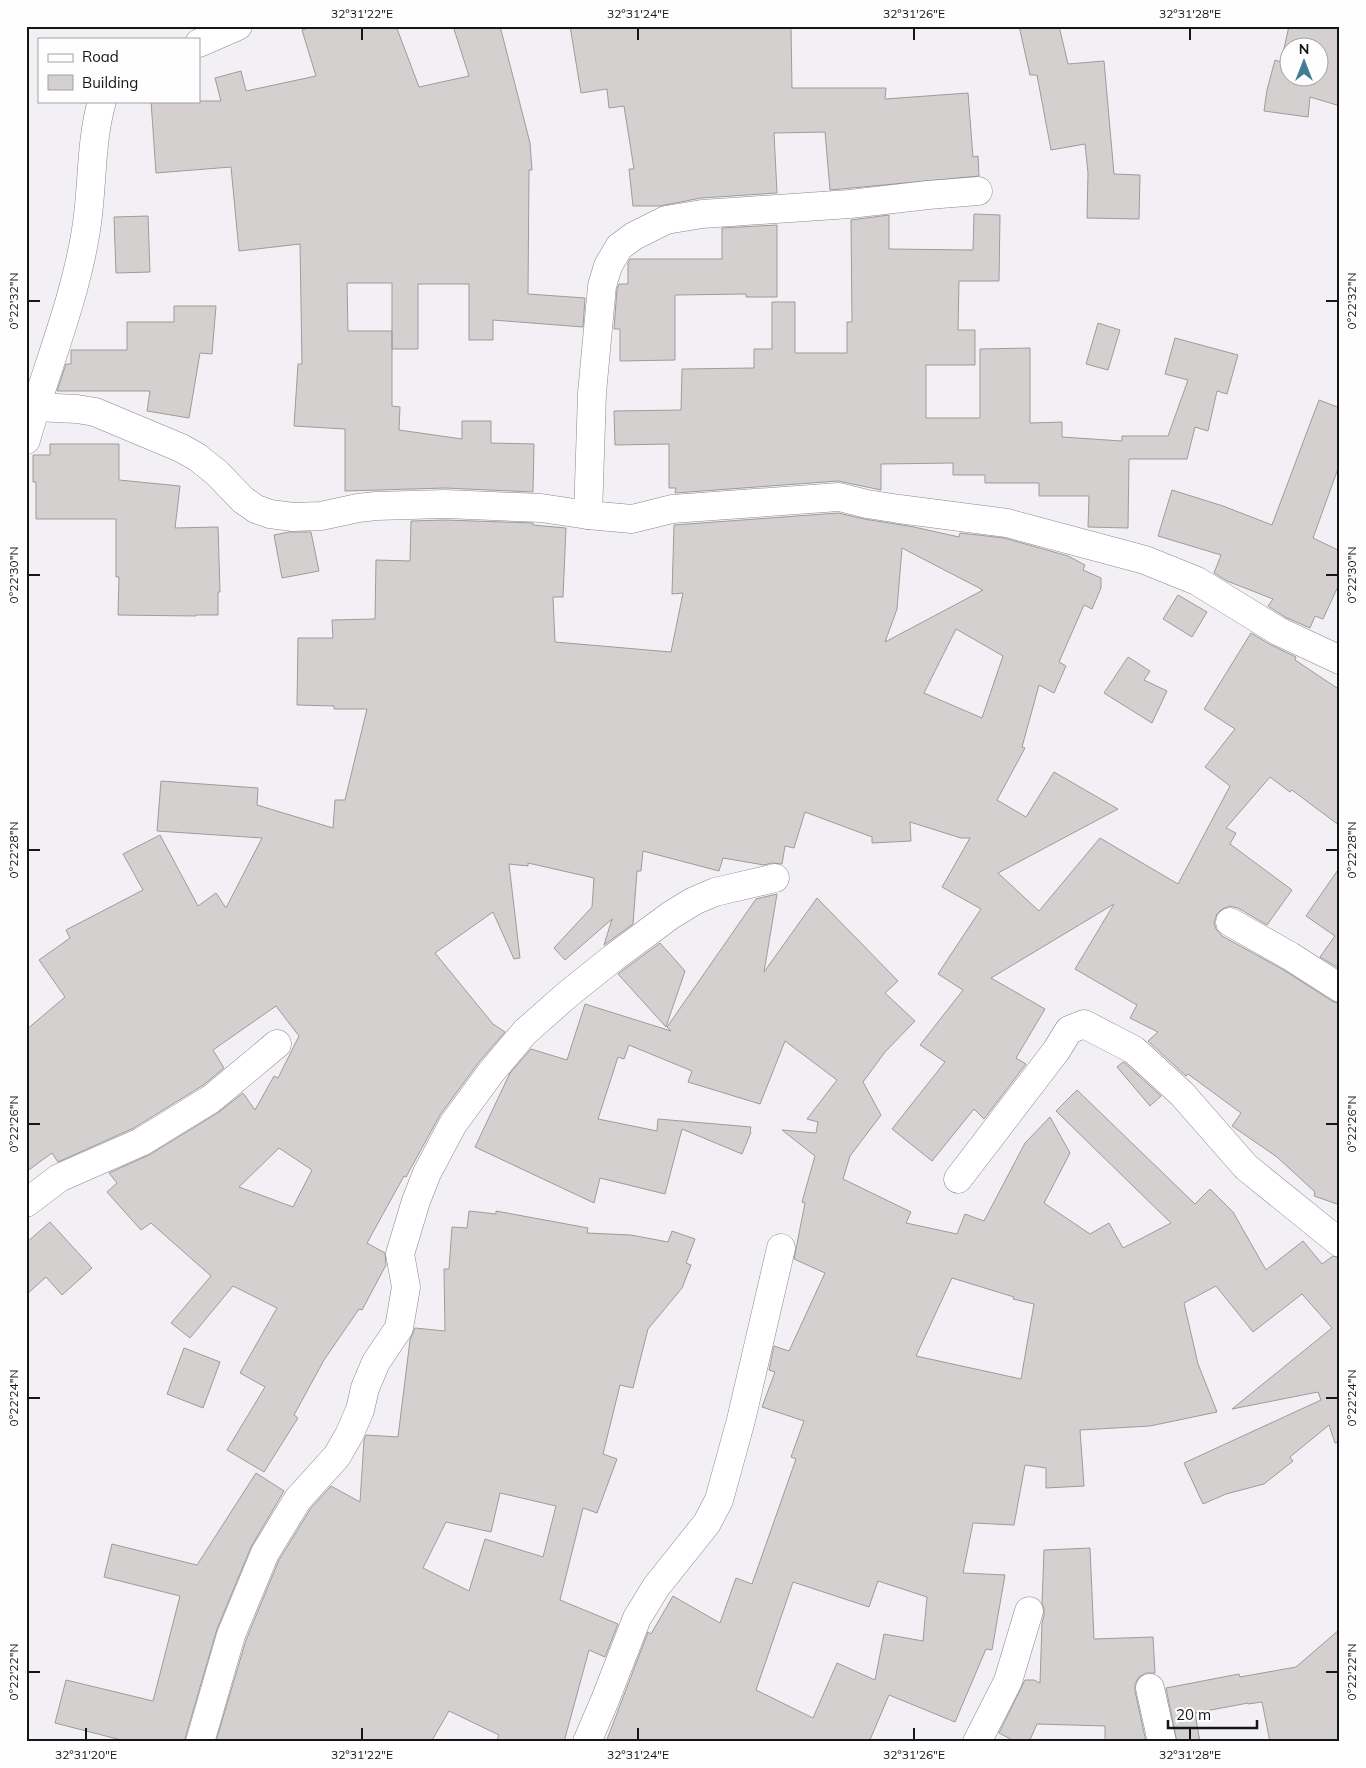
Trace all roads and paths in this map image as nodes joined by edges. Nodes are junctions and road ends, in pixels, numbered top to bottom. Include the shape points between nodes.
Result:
1 (238, 26) edge
2 (200, 43) edge
3 (102, 102) edge
4 (978, 192) dead end
5 (36, 407) junction
6 (26, 440) edge
7 (588, 515) junction
8 (1340, 660) edge
9 (775, 878) dead end
10 (1230, 922) dead end
11 (1340, 988) edge
12 (276, 1044) dead end
13 (958, 1179) dead end
14 (26, 1203) edge
15 (1340, 1243) edge
16 (781, 1248) dead end
17 (1029, 1611) dead end
18 (1150, 1688) dead end
19 (200, 1742) edge
20 (587, 1742) edge
21 (977, 1742) edge
22 (1162, 1742) edge

1 - 2 street
3 - 5 street via 86,231 70,299
4 - 7 street via 702,214 666,220 619,247 602,286 592,393
5 - 6 street
5 - 7 street via 95,412 181,448 198,457 243,500 270,514 321,516 376,506 445,504 541,508
7 - 8 street via 632,519 672,509 838,498 1007,523 1145,560 1197,581 1278,631
9 - 19 street via 715,892 694,901 613,958 526,1032 453,1124 427,1173 400,1254 406,1287 399,1328 376,1362 360,1410 337,1456 298,1498 265,1553 231,1635
10 - 11 street
12 - 14 street via 211,1099 141,1142 59,1178
13 - 15 street via 1069,1030 1084,1024 1134,1050 1182,1094 1246,1167
16 - 20 street via 719,1500 707,1523 656,1587 637,1618
17 - 21 street via 1008,1681
18 - 22 street

